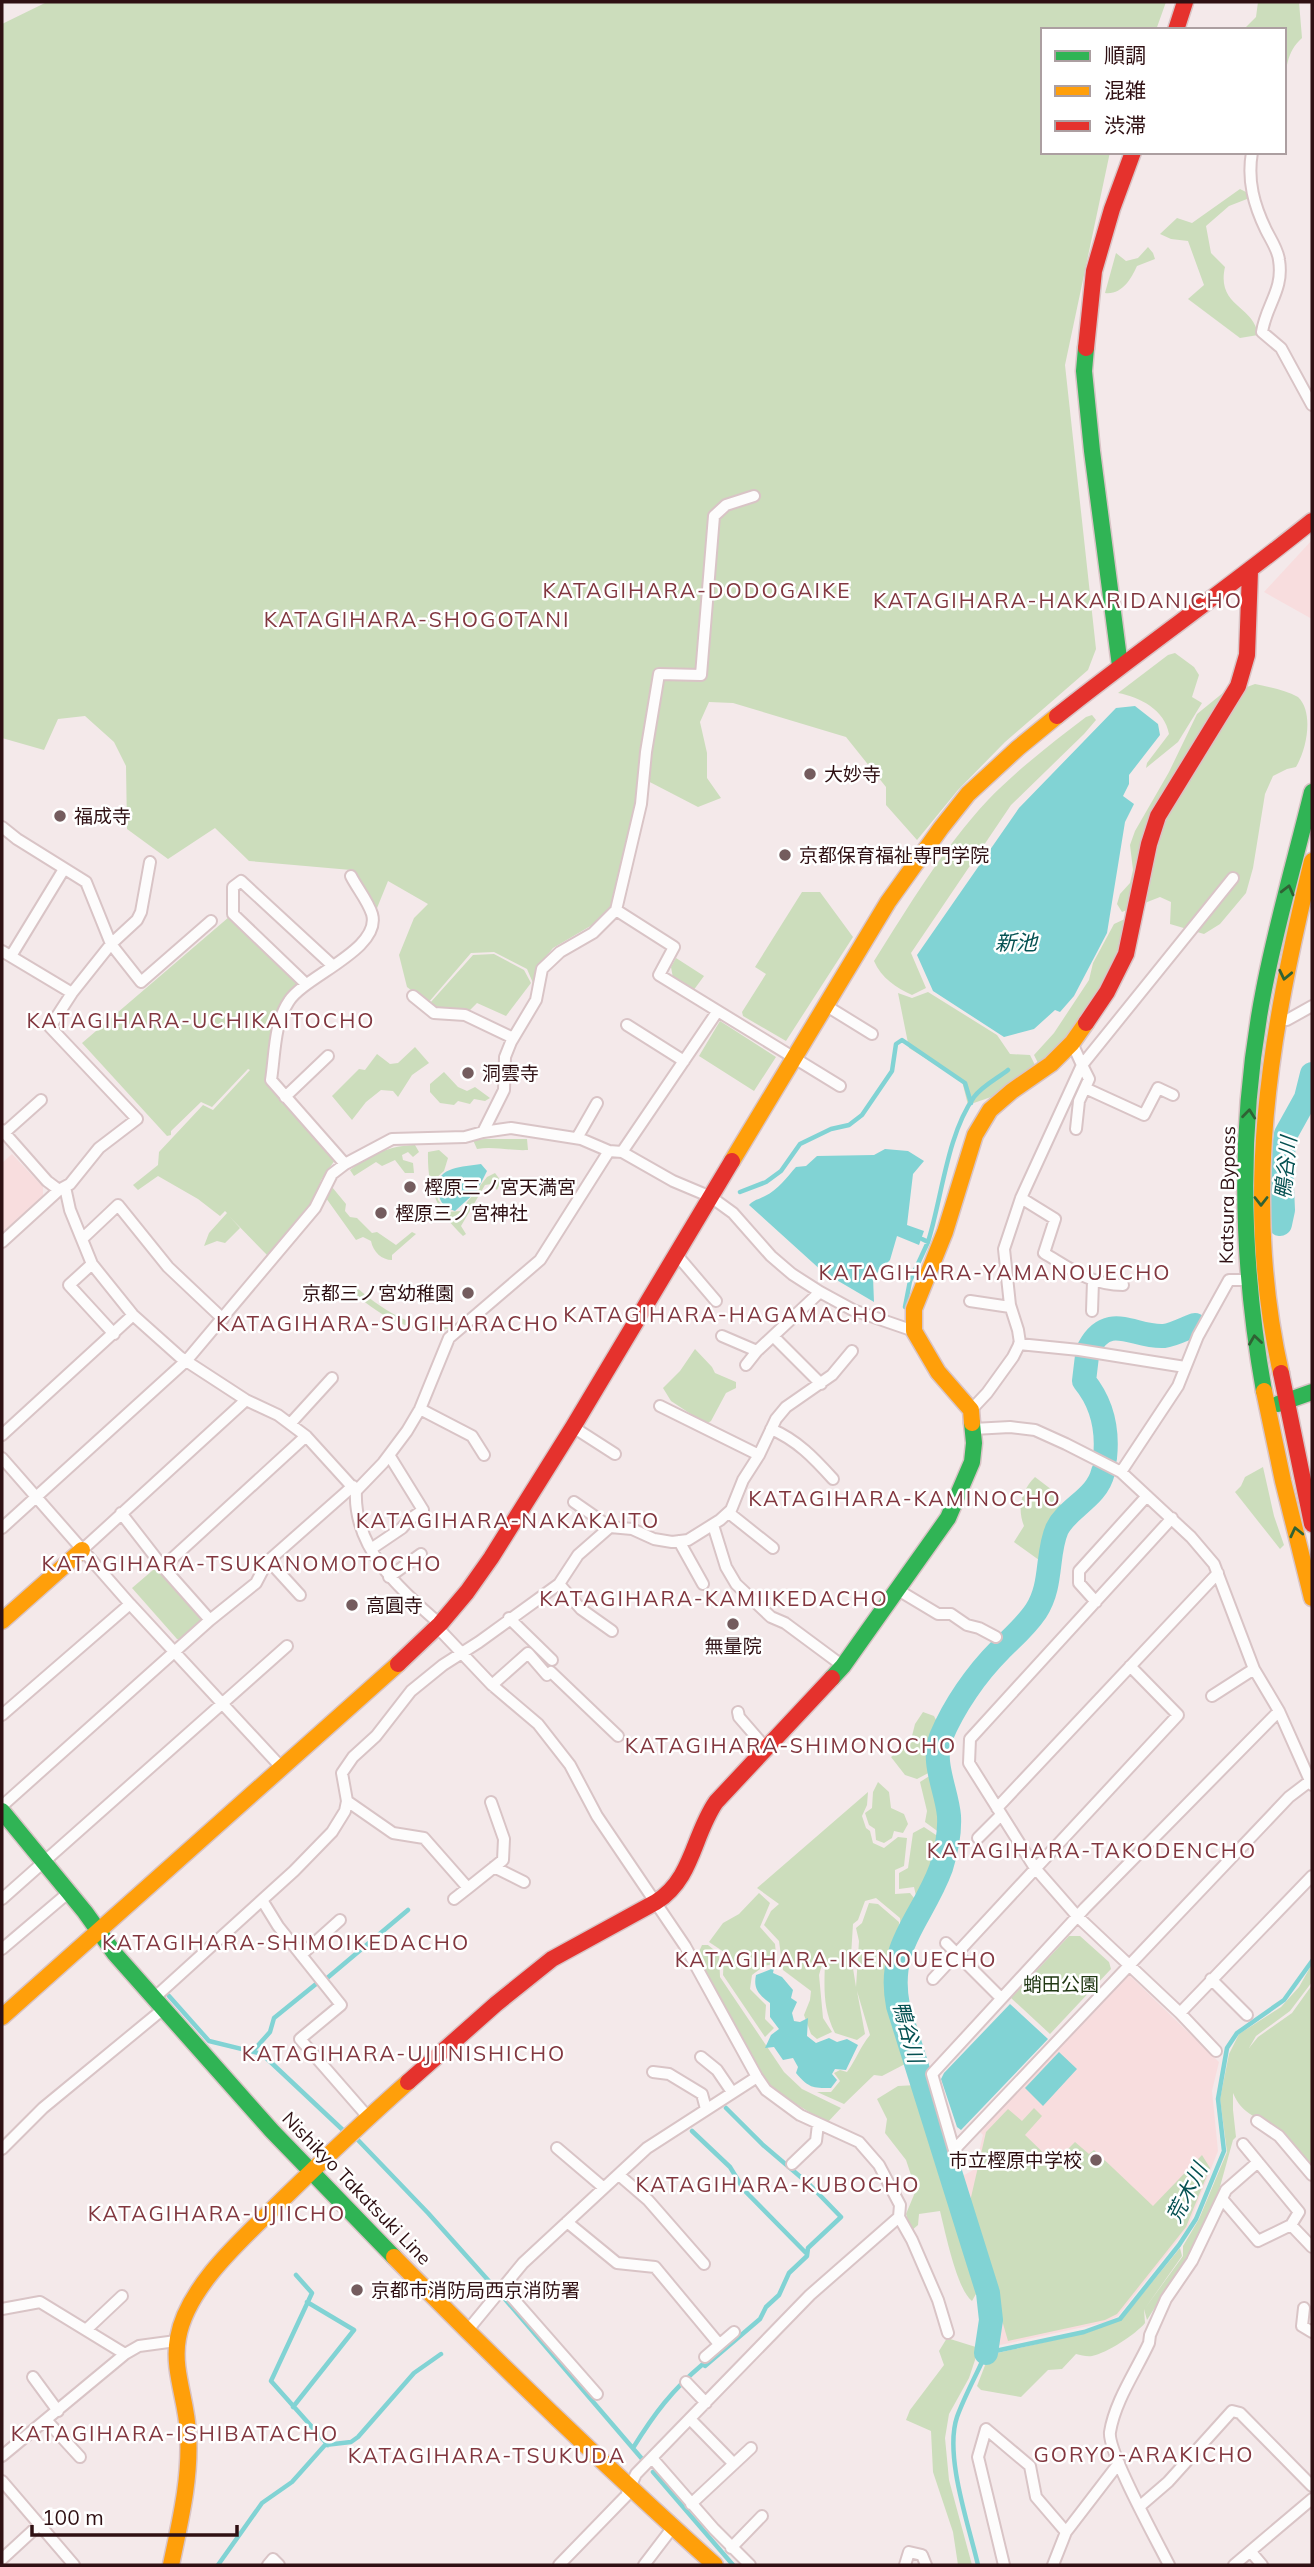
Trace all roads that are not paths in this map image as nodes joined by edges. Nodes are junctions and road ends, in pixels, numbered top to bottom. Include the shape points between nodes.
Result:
1 (1185, 2) edge
2 (1177, 28) edge
3 (1132, 154) edge
4 (1252, 154) edge
5 (1312, 405) edge
6 (754, 496) dead end
7 (1312, 521) edge
8 (1250, 571) junction
9 (1120, 666) junction
10 (1312, 792) edge
11 (2, 827) edge
12 (1312, 861) edge
13 (150, 862) dead end
14 (64, 869) junction
15 (351, 876) dead end
16 (1233, 878) dead end
17 (616, 910) junction
18 (211, 921) dead end
19 (111, 944) junction
20 (6, 953) edge
21 (332, 965) junction
22 (306, 984) junction
23 (72, 993) junction
24 (413, 996) dead end
25 (825, 1005) junction
26 (1312, 1006) edge
27 (717, 1012) junction
28 (1268, 1018) junction
29 (628, 1025) dead end
30 (872, 1034) dead end
31 (513, 1038) junction
32 (1072, 1044) junction
33 (328, 1056) dead end
34 (793, 1059) junction
35 (684, 1061) junction
36 (1082, 1065) junction
37 (840, 1086) dead end
38 (1085, 1088) junction
39 (1173, 1095) dead end
40 (285, 1097) junction
41 (41, 1100) dead end
42 (597, 1103) dead end
43 (1076, 1129) dead end
44 (3, 1132) edge
45 (483, 1132) junction
46 (577, 1138) junction
47 (609, 1150) junction
48 (622, 1152) junction
49 (345, 1164) junction
50 (62, 1189) junction
51 (711, 1197) junction
52 (1021, 1198) junction
53 (82, 1239) junction
54 (2, 1242) edge
55 (676, 1254) junction
56 (92, 1264) junction
57 (1247, 1280) junction
58 (1093, 1282) junction
59 (1123, 1285) dead end
60 (820, 1292) junction
61 (716, 1301) dead end
62 (970, 1301) dead end
63 (1010, 1307) junction
64 (1092, 1311) dead end
65 (133, 1315) junction
66 (223, 1319) junction
67 (914, 1331) junction
68 (114, 1334) junction
69 (722, 1336) dead end
70 (773, 1336) junction
71 (1019, 1344) junction
72 (757, 1351) junction
73 (852, 1351) dead end
74 (187, 1360) junction
75 (746, 1365) dead end
76 (1185, 1367) junction
77 (332, 1378) dead end
78 (821, 1384) junction
79 (1312, 1392) edge
80 (246, 1400) junction
81 (1287, 1401) junction
82 (660, 1406) dead end
83 (1267, 1407) junction
84 (420, 1409) junction
85 (971, 1410) junction
86 (290, 1424) junction
87 (573, 1427) junction
88 (771, 1429) junction
89 (973, 1429) junction
90 (2, 1435) edge
91 (306, 1436) junction
92 (478, 1452) dead end
93 (615, 1454) dead end
94 (389, 1455) junction
95 (759, 1455) junction
96 (2, 1458) edge
97 (1121, 1472) junction
98 (833, 1479) dead end
99 (354, 1489) junction
100 (36, 1497) junction
101 (1146, 1497) junction
102 (574, 1502) dead end
103 (121, 1513) junction
104 (729, 1513) junction
105 (1172, 1518) junction
106 (1312, 1524) edge
107 (713, 1525) junction
108 (610, 1527) junction
109 (2, 1528) edge
110 (679, 1541) junction
111 (773, 1548) dead end
112 (371, 1549) junction
113 (82, 1550) junction
114 (421, 1554) dead end
115 (269, 1560) junction
116 (163, 1567) junction
117 (1218, 1573) junction
118 (389, 1577) junction
119 (559, 1584) junction
120 (703, 1584) dead end
121 (898, 1590) junction
122 (1312, 1594) edge
123 (300, 1595) dead end
124 (1096, 1602) junction
125 (130, 1604) junction
126 (509, 1618) junction
127 (210, 1620) junction
128 (2, 1621) edge
129 (438, 1625) junction
130 (612, 1631) dead end
131 (996, 1637) dead end
132 (287, 1646) dead end
133 (174, 1652) junction
134 (460, 1653) junction
135 (552, 1660) dead end
136 (843, 1666) junction
137 (1130, 1667) junction
138 (1254, 1669) junction
139 (492, 1685) junction
140 (1212, 1696) dead end
141 (223, 1704) junction
142 (738, 1712) dead end
143 (1279, 1712) junction
144 (2, 1715) edge
145 (618, 1736) dead end
146 (765, 1747) junction
147 (281, 1768) junction
148 (1311, 1783) edge
149 (347, 1801) junction
150 (491, 1802) dead end
151 (2, 1811) edge
152 (999, 1812) junction
153 (978, 1839) dead end
154 (44, 1863) junction
155 (494, 1867) junction
156 (1035, 1868) junction
157 (1312, 1876) edge
158 (524, 1882) dead end
159 (467, 1888) junction
160 (68, 1893) junction
161 (2, 1899) edge
162 (454, 1899) dead end
163 (262, 1900) junction
164 (655, 1902) junction
165 (1077, 1916) junction
166 (340, 1920) dead end
167 (97, 1932) junction
168 (946, 1943) dead end
169 (2, 1949) edge
170 (301, 1955) junction
171 (956, 1955) junction
172 (1129, 1964) junction
173 (933, 1979) dead end
174 (1211, 1979) junction
175 (1001, 1998) junction
176 (157, 2004) junction
177 (1180, 2012) junction
178 (1247, 2015) dead end
179 (2, 2017) edge
180 (1216, 2051) dead end
181 (701, 2057) dead end
182 (653, 2072) dead end
183 (757, 2077) junction
184 (732, 2092) junction
185 (706, 2109) junction
186 (368, 2117) junction
187 (1256, 2121) dead end
188 (818, 2124) junction
189 (1242, 2144) dead end
190 (557, 2148) dead end
191 (2, 2149) edge
192 (1258, 2162) junction
193 (792, 2164) dead end
194 (311, 2172) junction
195 (619, 2175) junction
196 (1312, 2175) edge
197 (604, 2188) junction
198 (1223, 2200) junction
199 (899, 2217) junction
200 (567, 2222) junction
201 (1292, 2225) junction
202 (1312, 2247) edge
203 (704, 2264) dead end
204 (503, 2287) junction
205 (122, 2296) dead end
206 (1304, 2308) dead end
207 (2, 2309) edge
208 (87, 2329) junction
209 (467, 2331) junction
210 (734, 2332) dead end
211 (1312, 2332) edge
212 (948, 2333) dead end
213 (176, 2341) junction
214 (719, 2344) junction
215 (125, 2354) junction
216 (705, 2357) dead end
217 (33, 2377) dead end
218 (686, 2382) dead end
219 (597, 2394) dead end
220 (706, 2403) junction
221 (58, 2412) junction
222 (690, 2419) junction
223 (47, 2421) junction
224 (751, 2448) dead end
225 (2, 2456) edge
226 (80, 2457) dead end
227 (652, 2458) junction
228 (1119, 2463) junction
229 (734, 2464) junction
230 (2, 2481) edge
231 (1312, 2486) edge
232 (629, 2487) junction
233 (1312, 2499) edge
234 (691, 2504) junction
235 (1139, 2507) junction
236 (762, 2516) dead end
237 (38, 2525) junction
238 (673, 2527) junction
239 (1066, 2532) junction
240 (732, 2549) junction
241 (1251, 2552) junction
242 (2, 2559) edge
243 (73, 2565) edge
244 (171, 2565) edge
245 (268, 2565) edge
246 (279, 2565) edge
247 (559, 2565) edge
248 (644, 2565) edge
249 (715, 2565) edge
250 (750, 2565) edge
251 (905, 2565) edge
252 (926, 2565) edge
253 (1004, 2565) edge
254 (1054, 2565) edge
255 (1169, 2565) edge
256 (1234, 2565) edge
257 (1262, 2565) edge

1 - 2 main road
3 - 9 main road via 1094,271 1084,370
4 - 5 street via 1248,173 1253,194 1279,256 1281,273 1262,332 1281,348
6 - 17 street via 726,505 715,516 701,675 659,674 641,804
7 - 8 main road
8 - 9 main road
8 - 32 main road via 1247,655 1238,686 1158,816 1126,954
9 - 25 main road via 968,794 888,902
28 -> 10 main road, Katsura Bypass
11 - 14 street
12 -> 28 main road, Katsura Bypass
13 - 19 street via 141,912
14 - 19 street via 86,882
14 - 20 street
15 - 21 street via 372,915 371,931
16 - 36 street
17 - 27 street via 674,947 659,975
17 - 31 street via 593,933 546,963 536,1000
18 - 19 street via 141,982
19 - 23 street
20 - 23 street
21 - 22 street
21 - 22 street via 241,881 233,887 233,914
22 - 40 street via 290,1000 280,1022 271,1080
23 - 50 street via 50,1027 137,1119 99,1148
24 - 31 street via 434,1013 464,1015
25 - 30 street
25 - 34 main road
26 - 28 street via 1287,1020
27 - 34 street
27 - 35 street
57 -> 28 main road, Katsura Bypass via 1247,1132
28 -> 81 main road, Katsura Bypass via 1261,1206 1264,1281
29 - 35 street
31 - 45 street via 505,1057 504,1090
32 - 36 street
32 - 67 main road via 990,1110 975,1135 914,1310
33 - 40 street
34 - 37 street
34 - 51 main road
35 - 48 street
36 - 38 street via 1089,1079
36 - 52 street
38 - 39 street via 1144,1115 1158,1088
38 - 43 street
40 - 49 street
41 - 44 street
42 - 46 street
44 - 50 street via 47,1181
45 - 46 street via 511,1128
45 - 49 street via 465,1137 391,1139
46 - 47 street
47 - 48 street
47 - 84 street via 540,1260 449,1338
48 - 51 street
49 - 66 street via 332,1174 316,1208
50 - 53 street
50 - 54 street
51 - 55 main road
51 - 60 street via 733,1213 792,1275
52 - 58 street via 1055,1219 1044,1253
52 - 63 street via 1004,1249
53 - 56 street
53 - 66 street via 118,1205 168,1267
55 - 61 street
55 - 87 main road
56 - 65 street
56 - 68 street via 69,1285
57 - 76 street via 1229,1280
83 -> 57 main road, Katsura Bypass
58 - 59 street
58 - 64 street
60 - 67 street via 853,1310
60 - 70 street
62 - 63 street
63 - 71 street
65 - 68 street
65 - 74 street
66 - 74 street
67 - 85 main road via 939,1372
68 - 90 street
69 - 72 street
70 - 72 street
70 - 78 street
71 - 76 street
71 - 85 street
72 - 75 street
73 - 78 street
74 - 80 street
74 - 100 street
76 - 97 street via 1178,1386
77 - 86 street
78 - 88 street via 786,1406
79 - 81 main road
80 - 86 street
80 - 103 street
81 - 83 main road
81 - 106 main road, Katsura Bypass
82 - 95 street
122 -> 83 main road, Katsura Bypass
84 - 92 street via 472,1436
84 - 94 street
85 - 89 main road
86 - 91 street
87 - 93 street
87 - 129 main road via 491,1558
88 - 95 street
88 - 98 street via 809,1453
89 - 97 street via 1035,1430
89 - 121 main road via 972,1462 948,1518
91 - 99 street
91 - 116 street
94 - 99 street
94 - 112 street via 423,1510
95 - 104 street
96 - 100 street
97 - 101 street
99 - 112 street via 359,1523
99 - 115 street
100 - 109 street
100 - 113 street
101 - 105 street
101 - 124 street via 1079,1572 1079,1583
102 - 108 street
103 - 113 street
103 - 116 street
104 - 107 street
104 - 111 street
105 - 117 street
105 - 124 street
107 - 110 street
107 - 136 street via 736,1584 771,1617
108 - 110 street
108 - 119 street via 578,1555
110 - 120 street
112 - 118 street
113 - 125 street
113 - 128 main road
114 - 118 street
115 - 123 street
115 - 127 street via 256,1583
116 - 127 street
117 - 137 street
117 - 138 street
118 - 129 street
119 - 126 street
119 - 130 street via 581,1609
121 - 131 street via 938,1614 951,1614
121 - 136 main road
124 - 152 street via 970,1739 969,1763
125 - 133 street
125 - 144 street
126 - 134 street
126 - 135 street
127 - 133 street
129 - 134 street
129 - 147 main road
132 - 141 street
133 - 141 street
133 - 151 street
134 - 139 street
134 - 149 street via 411,1691 353,1757 342,1773
136 - 146 main road
137 - 152 street
137 - 156 street via 1178,1715
138 - 140 street
138 - 143 street
139 - 145 street via 528,1653
139 - 164 street via 538,1724 570,1765 597,1816
141 - 147 street
141 - 154 street
142 - 146 street
143 - 148 street
143 - 165 street
146 - 164 main road via 715,1804 683,1874 673,1889
147 - 167 main road
148 - 172 street via 1289,1797
149 - 159 street via 393,1833 424,1838
149 - 163 street via 332,1832
150 - 155 street via 504,1839 503,1860
151 - 154 main road, Nishikyo Takatsuki Line
152 - 153 street
152 - 156 street
154 - 160 main road, Nishikyo Takatsuki Line
154 - 161 street
155 - 158 street
155 - 159 street
156 - 165 street
156 - 171 street
157 - 174 street
159 - 162 street
160 - 167 main road, Nishikyo Takatsuki Line
160 - 169 street
163 - 170 street
163 - 176 street
164 - 183 street via 695,1963
164 - 186 main road via 552,1960
165 - 172 street
165 - 175 street
166 - 170 street
167 - 176 main road, Nishikyo Takatsuki Line
167 - 179 main road
168 - 171 street
170 - 186 street via 341,2005 300,2039
171 - 173 street
171 - 175 street
172 - 175 street via 954,2150 932,2074
172 - 177 street
174 - 177 street
174 - 178 street
176 - 191 street
176 - 194 main road, Nishikyo Takatsuki Line
177 - 180 street
181 - 184 street
182 - 185 street via 669,2074 702,2094
183 - 184 street
183 - 188 street via 766,2090
184 - 185 street
185 - 195 street via 647,2148
186 - 194 main road
187 - 196 street via 1279,2136
188 - 193 street via 816,2141
188 - 199 street via 859,2142 873,2158 901,2205
189 - 192 street
190 - 197 street
192 - 198 street via 1226,2190
192 - 201 street via 1299,2212
194 - 209 main road, Nishikyo Takatsuki Line
194 - 213 main road via 214,2272 183,2320
195 - 197 street
195 - 203 street via 648,2200
197 - 200 street
198 - 201 street via 1258,2241
198 - 228 street via 1192,2261 1166,2299 1119,2404 1110,2433
199 - 212 street
199 - 220 street via 810,2295
200 - 204 street
200 - 214 street via 617,2263 655,2267
201 - 202 street
204 - 209 street
204 - 219 street
205 - 208 street
206 - 211 street via 1302,2326
207 - 208 street via 40,2302
208 - 215 street
209 - 232 main road, Nishikyo Takatsuki Line
210 - 214 street
213 - 215 street via 139,2346
213 - 244 main road via 189,2447
214 - 216 street
215 - 221 street
217 - 221 street
218 - 220 street
220 - 222 street
221 - 223 street
222 - 227 street
222 - 229 street
223 - 225 street
223 - 226 street
224 - 229 street
227 - 232 street
227 - 234 street
228 - 235 street
228 - 239 street
229 - 234 street
230 - 237 street
231 - 235 street via 1240,2413 1232,2412
232 - 238 main road, Nishikyo Takatsuki Line
232 - 247 street via 626,2496
233 - 241 street
234 - 240 street
235 - 255 street
236 - 240 street
237 - 242 street
237 - 243 street
238 - 248 street
238 - 249 main road, Nishikyo Takatsuki Line
239 - 253 street via 1036,2497 1030,2466 986,2429 978,2457
239 - 254 street
240 - 250 street
241 - 256 street
241 - 257 street
245 - 246 street via 273,2559
251 - 252 street via 909,2552 922,2555

